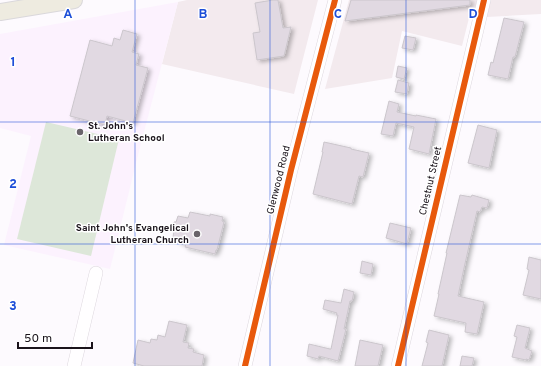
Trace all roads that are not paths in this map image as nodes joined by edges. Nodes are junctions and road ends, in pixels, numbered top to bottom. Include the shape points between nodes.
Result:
1 (74, 0) edge
2 (335, 0) edge
3 (484, 0) edge
4 (3, 8) edge
5 (96, 273) dead end
6 (74, 366) edge
7 (245, 366) edge
8 (398, 366) edge

1 - 4 main road
2 - 7 street, Glenwood Road via 298,142
3 - 8 street, Chestnut Street
5 - 6 street

